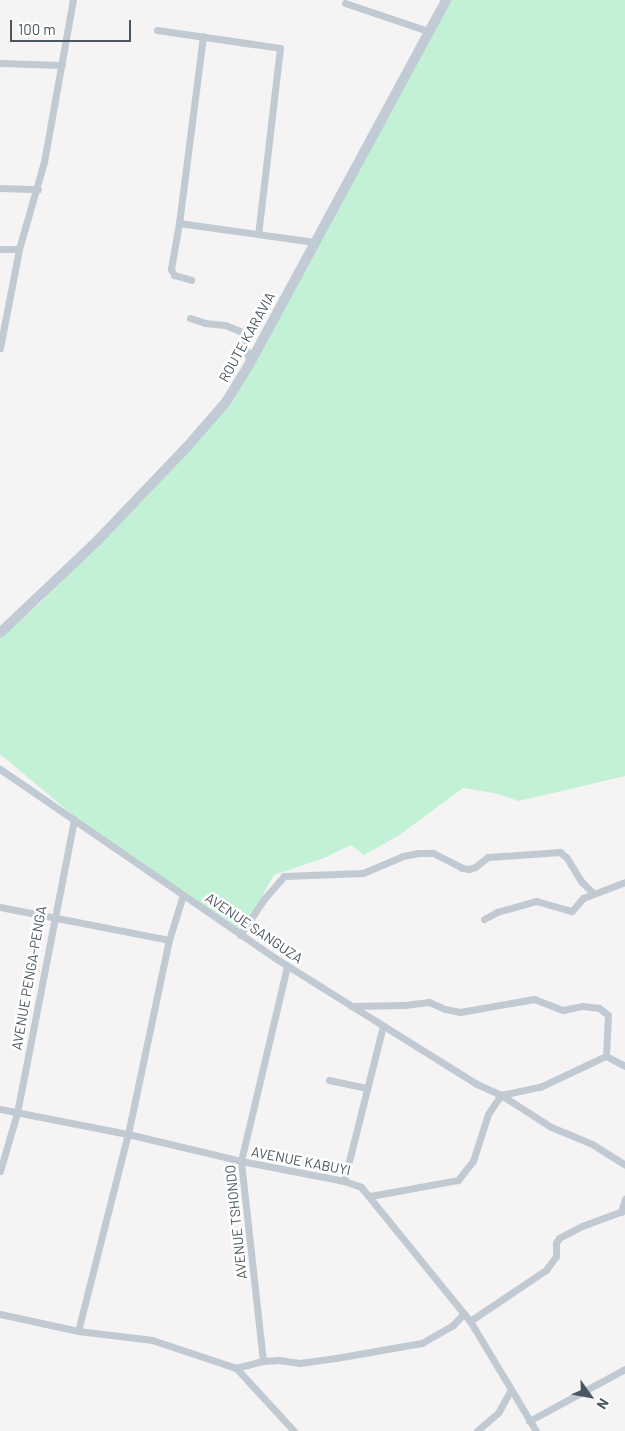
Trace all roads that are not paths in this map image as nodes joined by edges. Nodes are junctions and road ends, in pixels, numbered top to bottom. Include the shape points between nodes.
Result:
1 (73, 0) edge
2 (446, 0) edge
3 (345, 3) dead end
4 (158, 30) dead end
5 (428, 31) junction
6 (203, 36) junction
7 (0, 63) edge
8 (62, 65) junction
9 (0, 188) edge
10 (38, 189) junction
11 (179, 223) junction
12 (258, 234) junction
13 (315, 242) junction
14 (0, 249) edge
15 (19, 249) junction
16 (191, 280) dead end
17 (8, 303) junction
18 (0, 304) edge
19 (190, 318) dead end
20 (0, 348) edge
21 (250, 363) junction
22 (0, 633) edge
23 (0, 769) edge
24 (74, 819) junction
25 (625, 882) edge
26 (594, 893) junction
27 (183, 895) junction
28 (0, 906) edge
29 (53, 917) junction
30 (484, 919) dead end
31 (240, 935) junction
32 (169, 940) junction
33 (287, 966) junction
34 (351, 1006) junction
35 (383, 1026) junction
36 (606, 1056) junction
37 (625, 1066) edge
38 (329, 1080) dead end
39 (366, 1088) junction
40 (501, 1095) junction
41 (0, 1109) edge
42 (18, 1113) junction
43 (128, 1134) junction
44 (241, 1161) junction
45 (625, 1165) edge
46 (0, 1171) edge
47 (344, 1181) junction
48 (370, 1196) junction
49 (625, 1199) edge
50 (623, 1211) edge
51 (464, 1313) junction
52 (0, 1314) edge
53 (470, 1321) junction
54 (78, 1331) junction
55 (263, 1361) junction
56 (236, 1368) junction
57 (625, 1369) edge
58 (511, 1390) junction
59 (529, 1421) junction
60 (294, 1431) edge
61 (477, 1431) edge
62 (536, 1431) edge

1 - 8 street
2 - 5 street, ROUTE KARAVIA
3 - 5 street
4 - 6 street
5 - 13 street, ROUTE KARAVIA
6 - 11 street
6 - 12 street via 280,48
7 - 8 street
8 - 10 street
9 - 10 street
10 - 15 street
11 - 12 street
11 - 16 street via 171,269 174,275
12 - 13 street
13 - 21 street, ROUTE KARAVIA
14 - 15 street
15 - 17 street
17 - 18 street
17 - 20 street
19 - 21 street via 242,332
21 - 22 street, ROUTE KARAVIA via 226,402 186,448 74,565
23 - 24 street, AVENUE SANGUZA
24 - 27 street, AVENUE SANGUZA
24 - 29 street, AVENUE PENGA-PENGA
25 - 26 street
26 - 30 street via 583,898 572,911 536,901
26 - 31 street via 560,852 488,857 469,869 433,853 419,853 403,856 363,873 284,876
27 - 31 street, AVENUE SANGUZA
27 - 32 street
28 - 29 street
29 - 32 street
29 - 42 street, AVENUE PENGA-PENGA
31 - 33 street, AVENUE SANGUZA
32 - 43 street
33 - 34 street, AVENUE SANGUZA
33 - 44 street, AVENUE TSHONDO
34 - 35 street, AVENUE SANGUZA
34 - 36 street via 429,1002 460,1012 534,999 563,1010 582,1006 599,1008 608,1015
35 - 39 street
35 - 40 street, AVENUE SANGUZA via 475,1084
36 - 37 street
36 - 40 street via 540,1087
38 - 39 street
39 - 47 street
40 - 45 street, AVENUE SANGUZA via 551,1127 592,1144
40 - 48 street via 488,1114 473,1162 458,1180
41 - 42 street, AVENUE KABUYI
42 - 43 street, AVENUE KABUYI
42 - 46 street, AVENUE PENGA-PENGA
43 - 44 street, AVENUE KABUYI
43 - 54 street
44 - 47 street, AVENUE KABUYI
44 - 55 street, AVENUE TSHONDO
47 - 48 street, AVENUE KABUYI
48 - 51 street, AVENUE KABUYI
49 - 50 street
50 - 53 street via 559,1238 556,1256 550,1266
51 - 53 street, AVENUE KABUYI
51 - 55 street via 438,1336 422,1343 309,1362
52 - 54 street
53 - 58 street, AVENUE KABUYI
54 - 56 street via 152,1340
55 - 56 street
56 - 60 street
57 - 59 street
58 - 59 street, AVENUE KABUYI
58 - 61 street via 498,1414
59 - 62 street, AVENUE KABUYI

